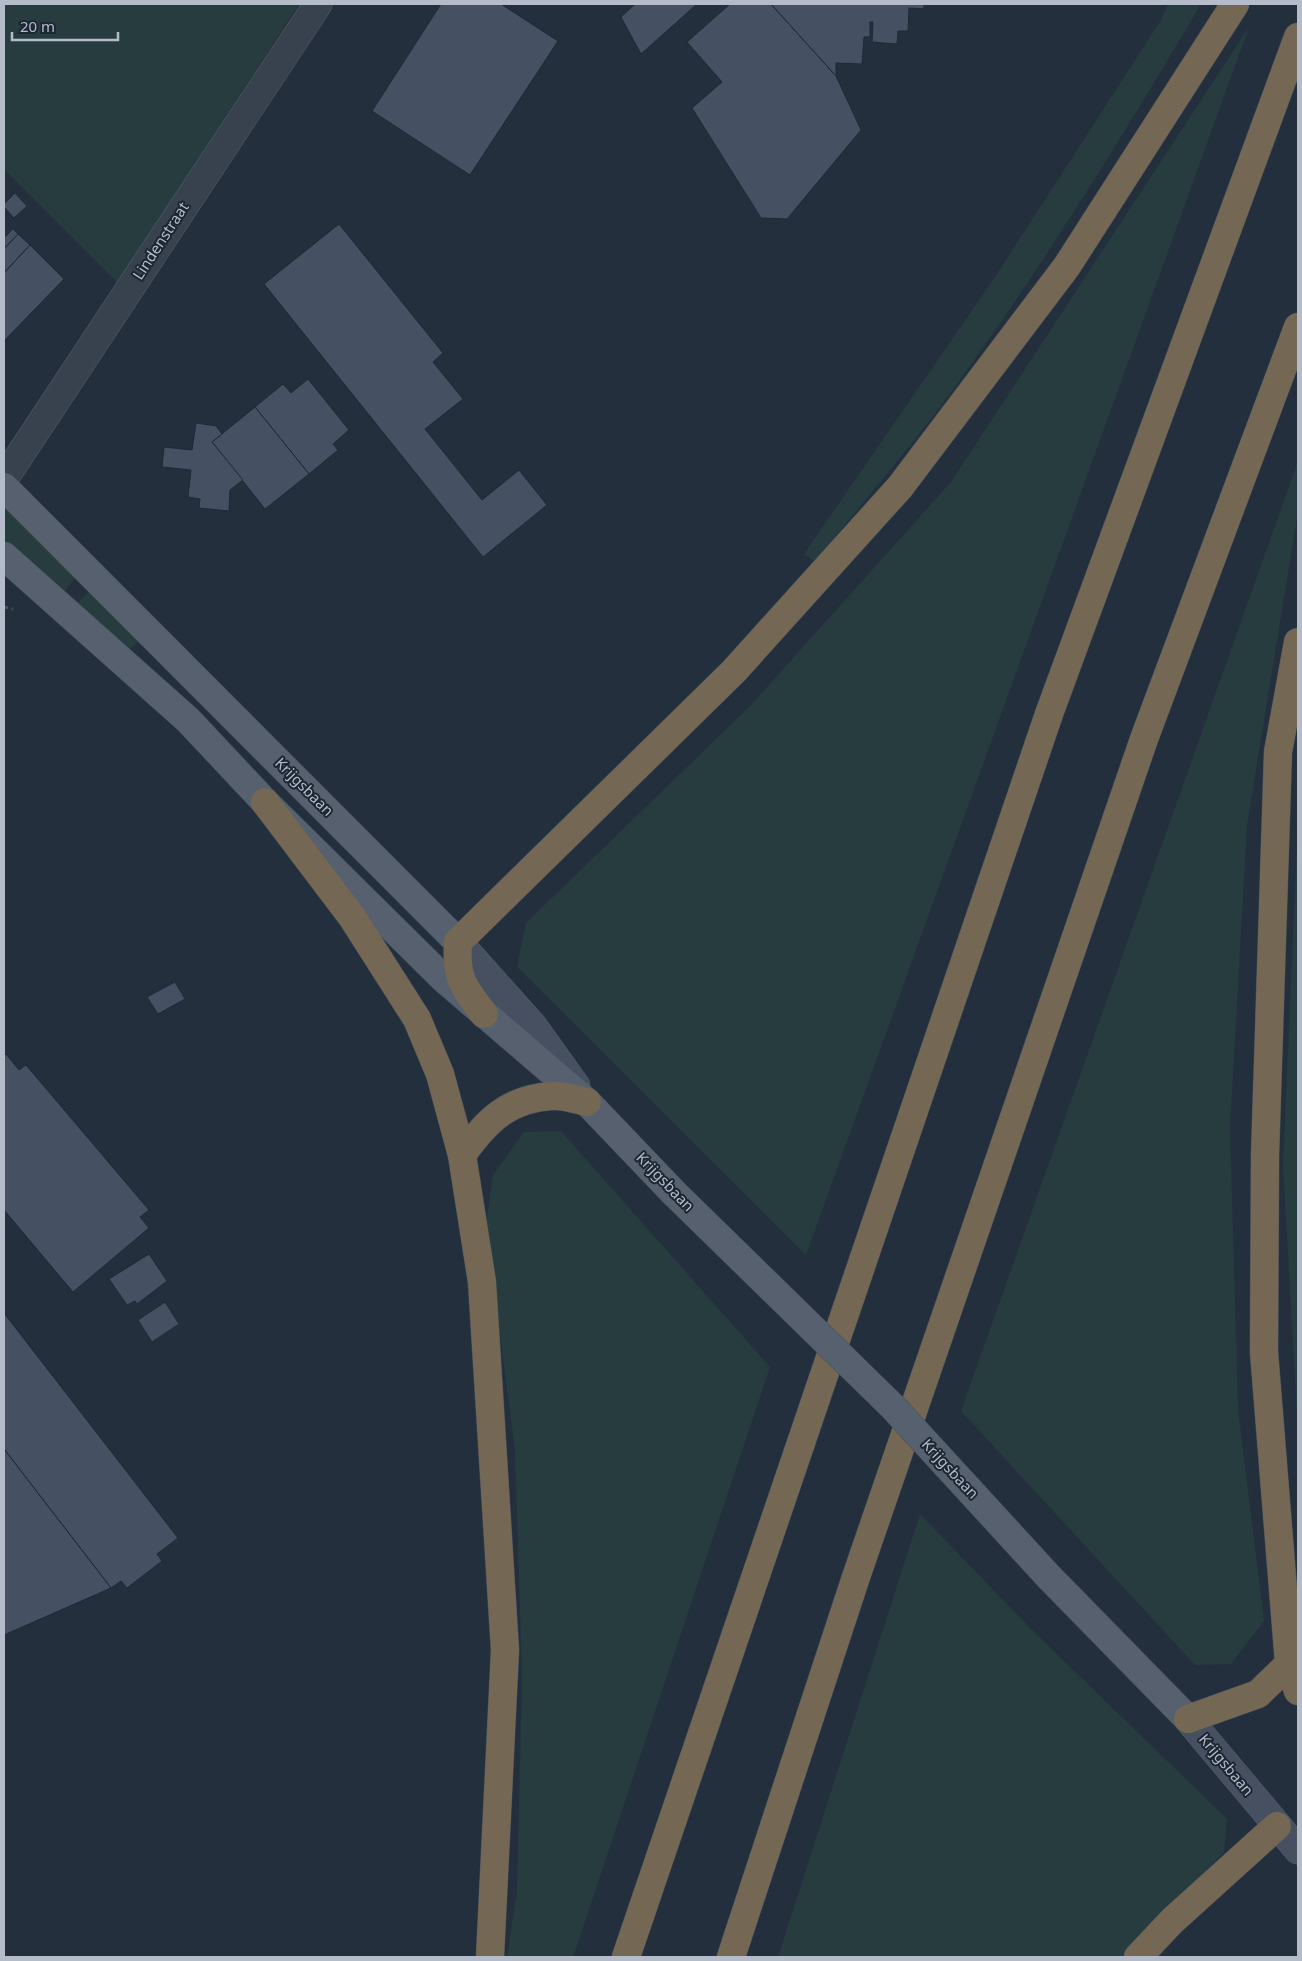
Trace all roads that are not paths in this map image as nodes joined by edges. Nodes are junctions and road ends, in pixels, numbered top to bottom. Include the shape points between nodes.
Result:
1 (318, 4) edge
2 (1235, 4) edge
3 (1298, 37) edge
4 (1298, 327) edge
5 (4, 479) edge
6 (4, 487) edge
7 (4, 556) edge
8 (1298, 642) edge
9 (265, 802) junction
10 (458, 942) junction
11 (484, 1014) junction
12 (588, 1102) junction
13 (462, 1155) junction
14 (1289, 1664) junction
15 (1298, 1691) edge
16 (1188, 1719) junction
17 (1277, 1826) junction
18 (1298, 1850) edge
19 (490, 1957) edge
20 (626, 1957) edge
21 (731, 1957) edge
22 (1138, 1957) edge

1 - 5 street, Lindenstraat
2 - 10 highway via 1067,266 900,487 734,671
3 - 20 highway via 1050,714
4 - 21 highway via 1144,739 856,1577
6 - 10 main road, Krijgsbaan
7 - 9 main road, Krijgsbaan via 188,720
8 - 14 highway via 1278,752 1265,1156 1264,1352
9 - 11 main road, Krijgsbaan via 444,979
9 - 13 highway via 352,917 417,1018 440,1074
10 - 11 highway via 457,966 464,987
10 - 12 main road, Krijgsbaan via 533,1026
11 - 12 main road, Krijgsbaan
12 - 13 highway via 554,1095 523,1101 498,1113
12 - 16 main road, Krijgsbaan, bridge via 674,1193 893,1407 1049,1577
13 - 19 highway via 482,1282 505,1650
14 - 15 highway
14 - 16 highway via 1258,1694
16 - 17 main road, Krijgsbaan
17 - 18 main road, Krijgsbaan
17 - 22 highway via 1172,1921

